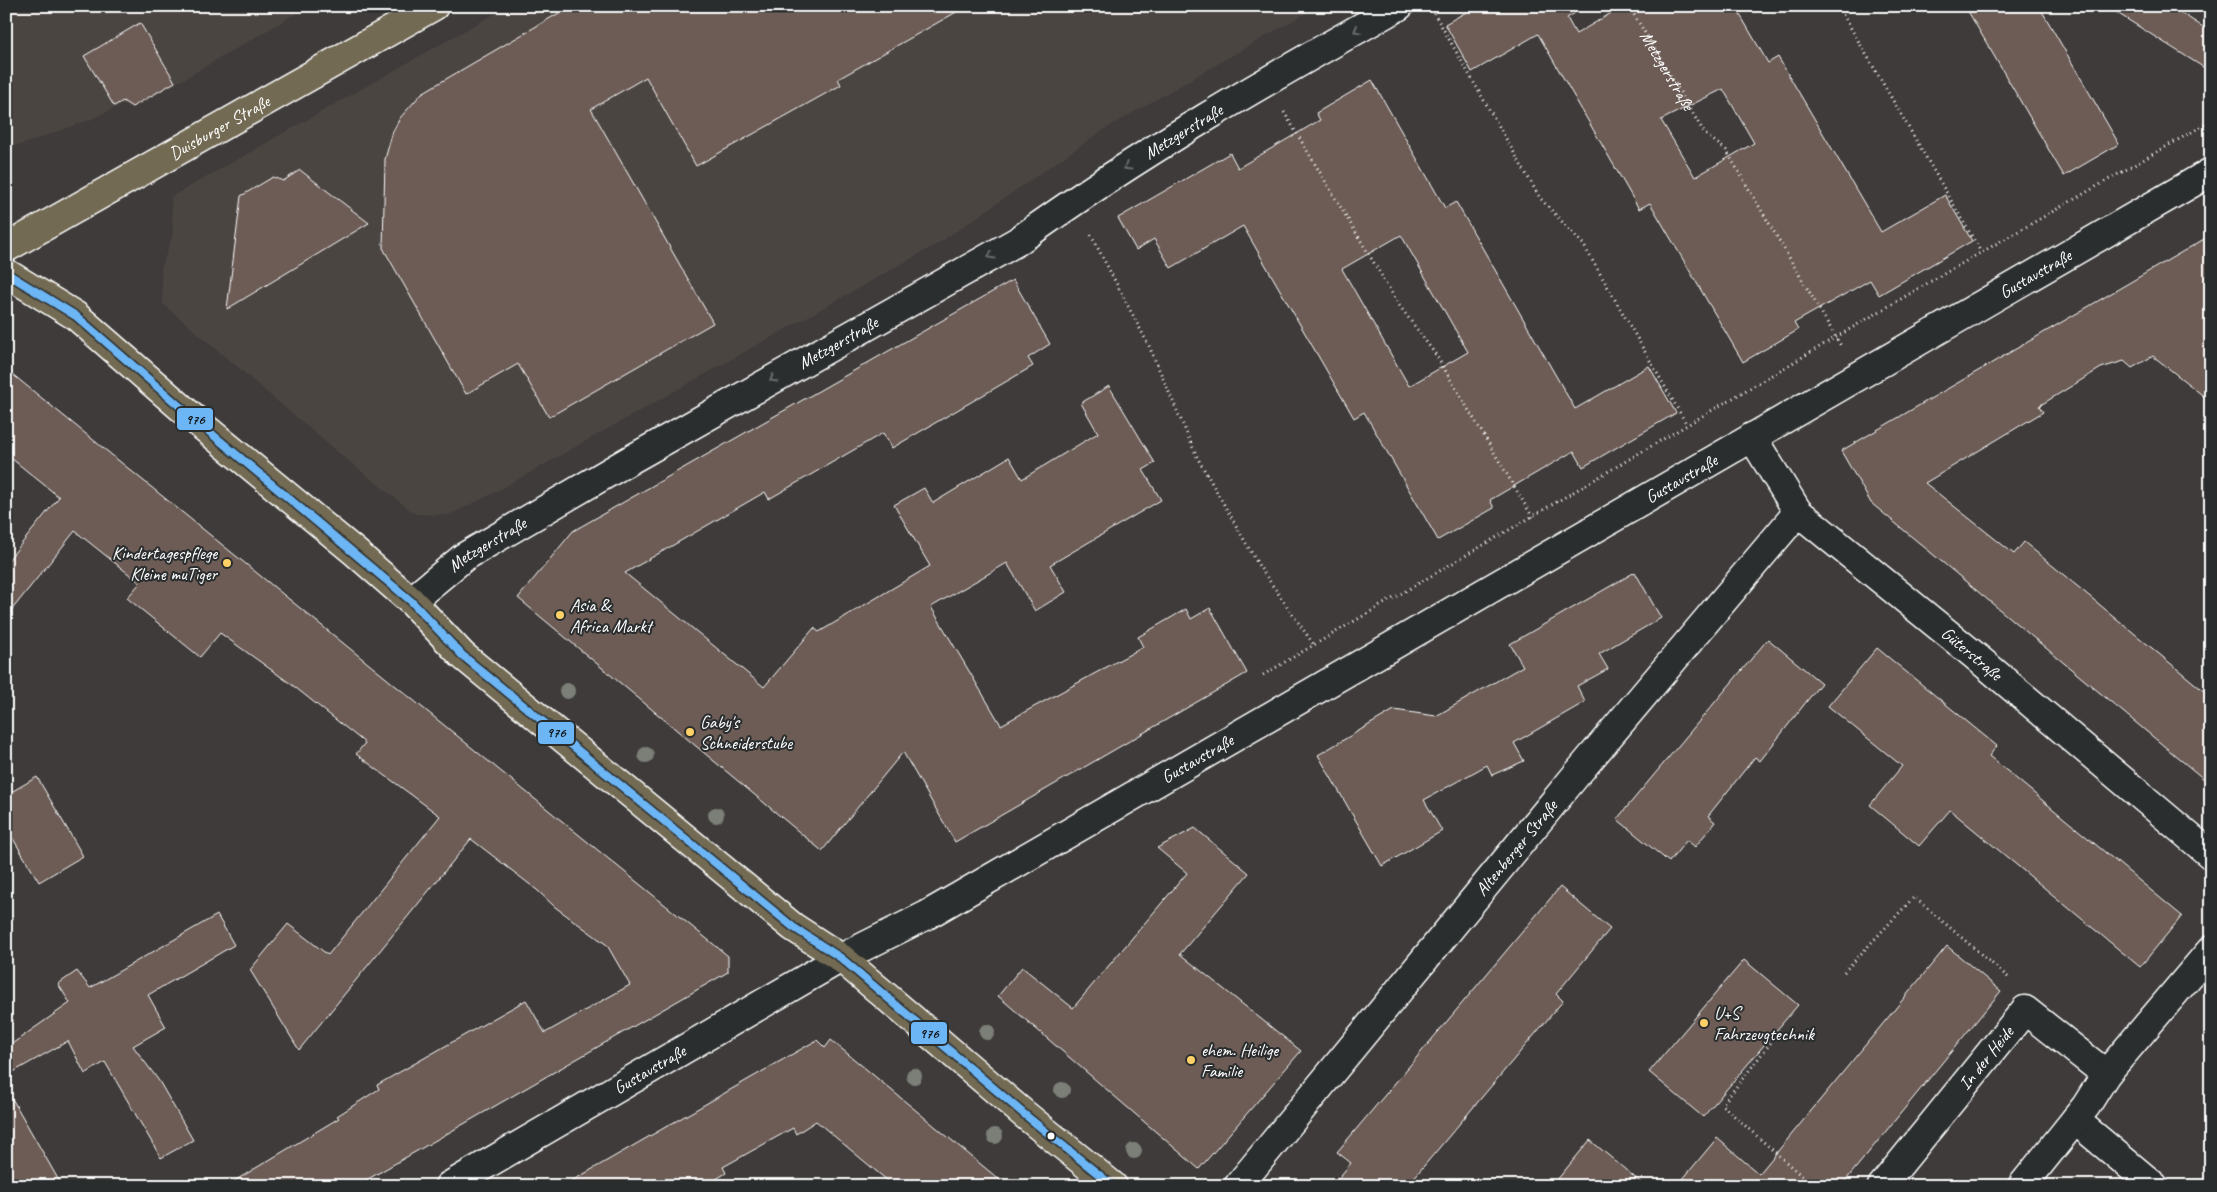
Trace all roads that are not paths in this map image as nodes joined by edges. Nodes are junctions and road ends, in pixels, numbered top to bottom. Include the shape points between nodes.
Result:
1 (434, 6) edge
2 (1399, 6) edge
3 (2211, 172) edge
4 (6, 248) edge
5 (6, 273) edge
6 (1752, 438) junction
7 (1798, 512) junction
8 (411, 601) junction
9 (2211, 855) edge
10 (2211, 950) edge
11 (841, 958) junction
12 (2106, 1074) junction
13 (2075, 1120) junction
14 (449, 1186) edge
15 (1113, 1186) edge
16 (1238, 1186) edge
17 (1882, 1186) edge
18 (2022, 1186) edge
19 (2154, 1186) edge

1 - 4 main road, Duisburger Straße
2 -> 8 street, Metzgerstraße via 1266,82 1072,202 1018,241 464,557
3 - 6 street, Gustavstraße
5 - 8 main road via 76,316
6 - 7 street, Güterstraße
6 - 11 street, Gustavstraße via 927,915
7 - 9 street, Güterstraße
7 - 16 street, Altenberger Straße
8 - 11 main road via 462,655 793,927
10 - 12 street
11 - 14 street, Gustavstraße
11 - 15 main road
12 - 13 street
12 - 17 street, In der Heide via 2026,1010
13 - 18 street
13 - 19 street

